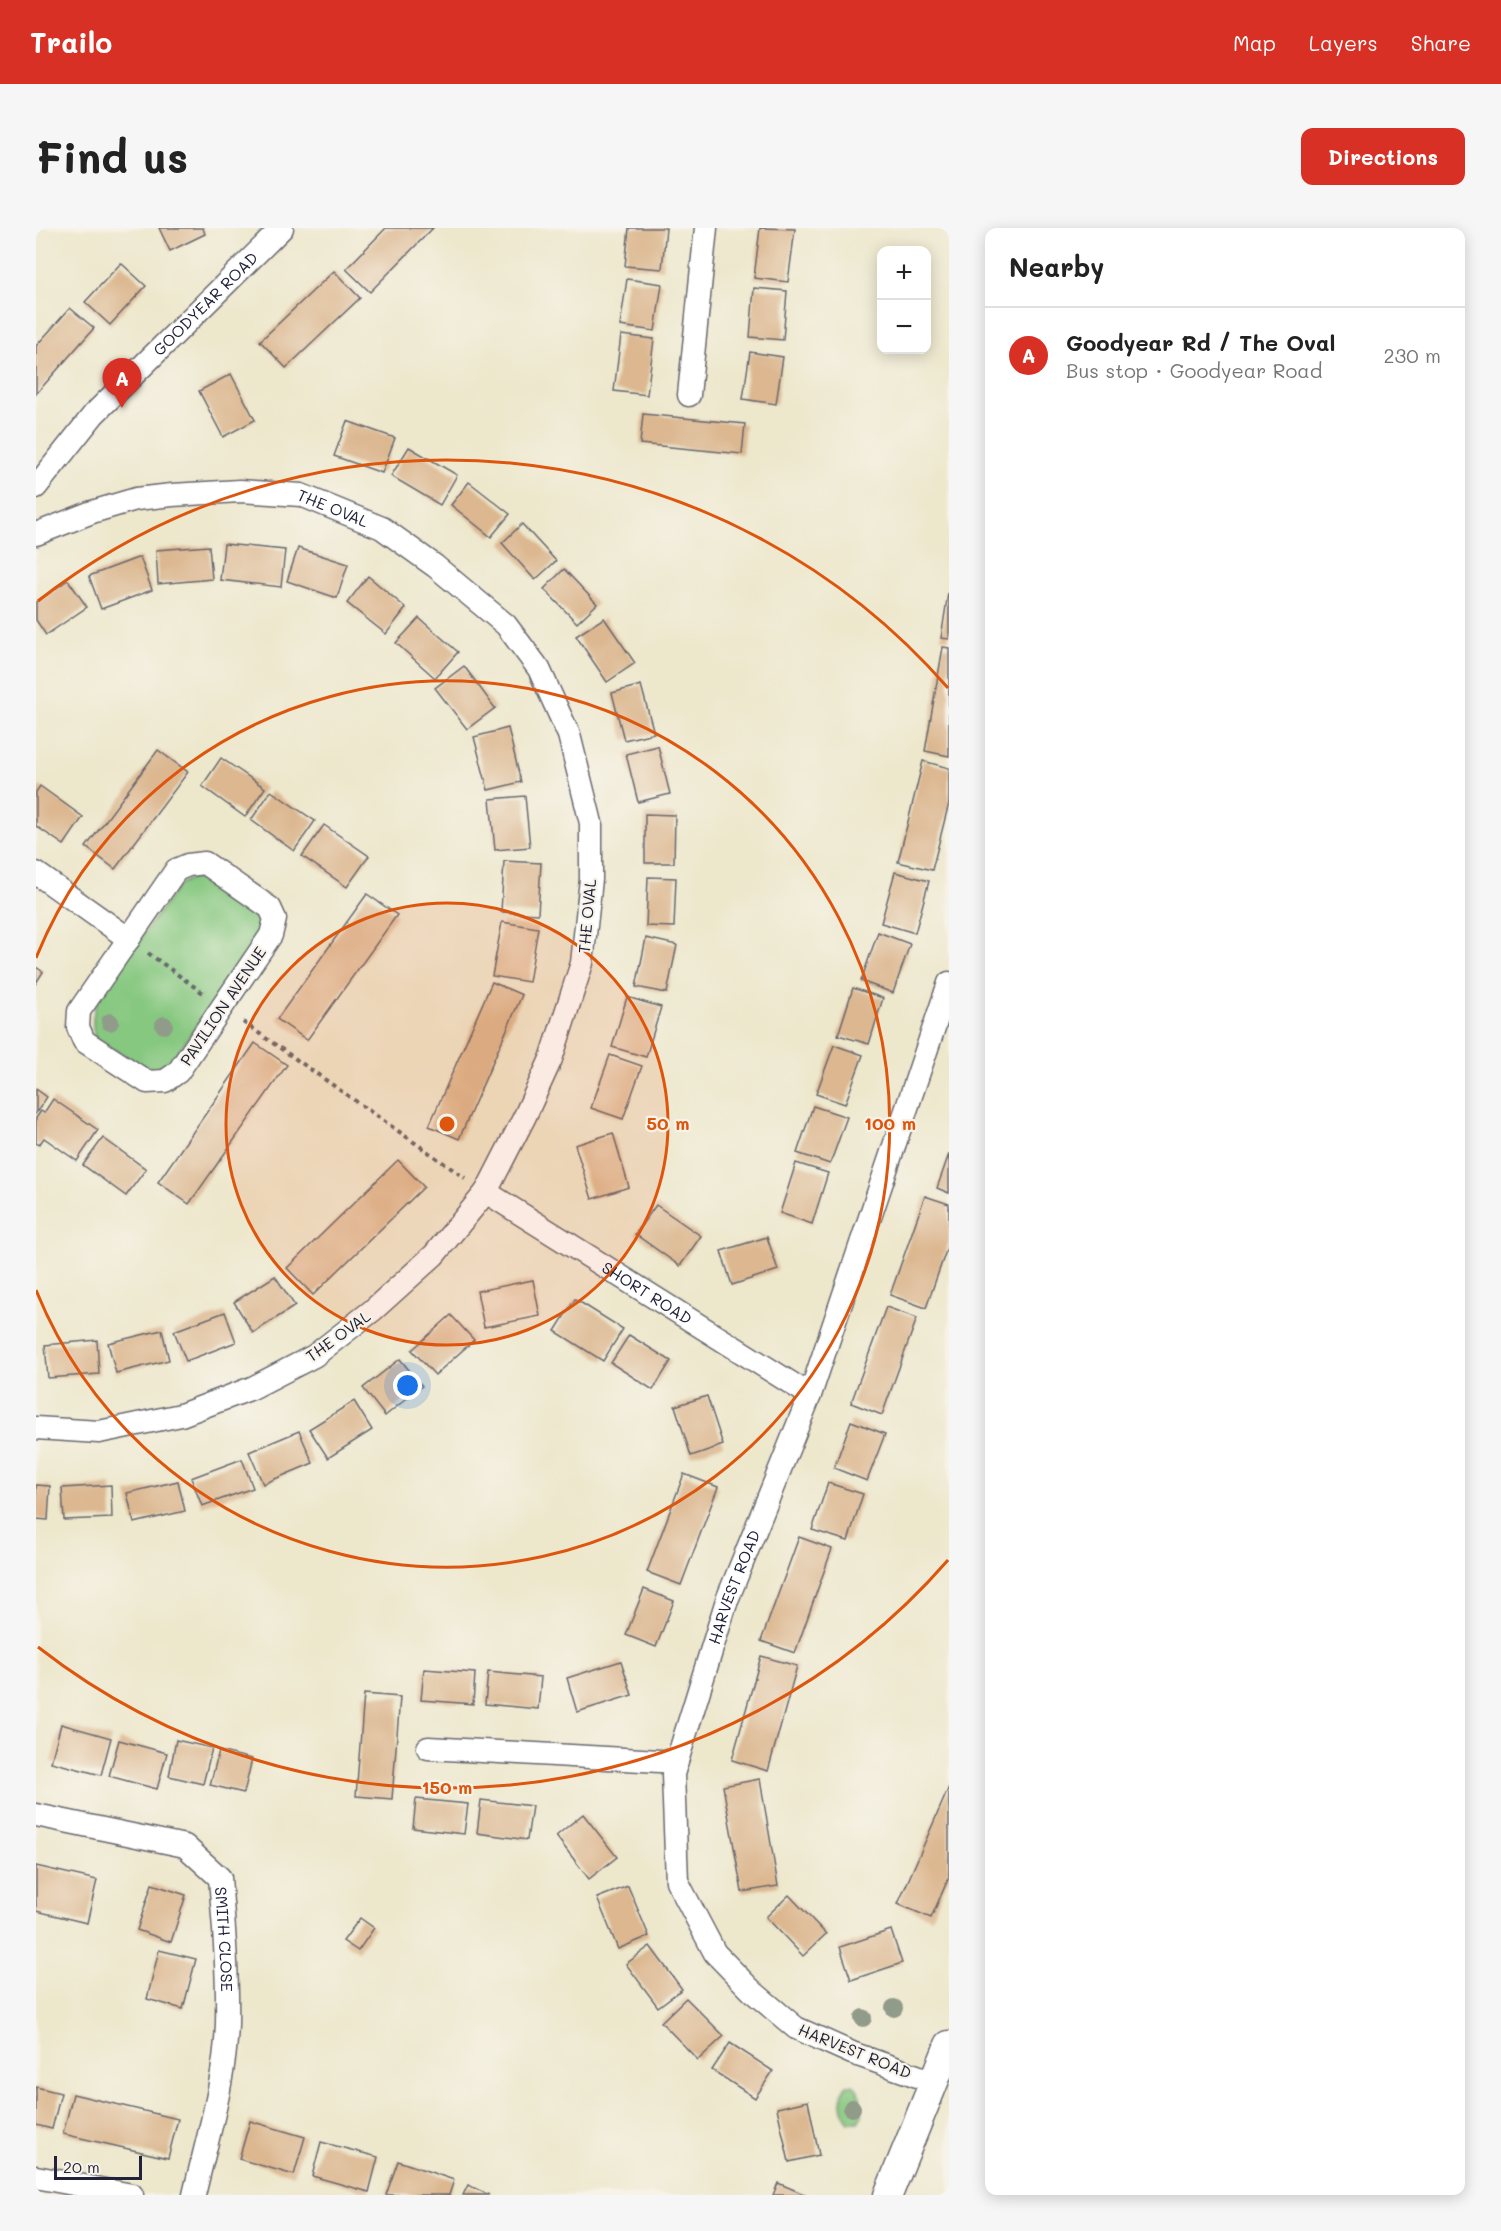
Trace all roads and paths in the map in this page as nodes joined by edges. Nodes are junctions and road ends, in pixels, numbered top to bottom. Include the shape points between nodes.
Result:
1 (282, 228) edge
2 (706, 228) edge
3 (689, 394) dead end
4 (36, 487) edge
5 (36, 534) edge
6 (36, 873) edge
7 (129, 939) junction
8 (949, 983) edge
9 (222, 1008) junction
10 (486, 1192) junction
11 (810, 1395) junction
12 (36, 1428) edge
13 (428, 1748) dead end
14 (677, 1762) junction
15 (36, 1815) edge
16 (948, 2051) edge
17 (934, 2082) junction
18 (36, 2177) edge
19 (132, 2195) edge
20 (194, 2195) edge
21 (888, 2195) edge

1 - 4 street, GOODYEAR ROAD via 94,414
2 - 3 street
5 - 10 street, THE OVAL via 136,499 240,491 301,495 382,528 435,566 506,624 539,669 569,735 591,823 589,900 582,963 551,1059
6 - 7 street
7 - 9 path
7 - 9 street, PAVILION AVENUE via 79,1011 78,1027 84,1041 147,1082 165,1081 178,1072
7 - 9 street, PAVILION AVENUE via 176,870 188,864 205,863 270,908 275,919 271,935
8 - 11 street, HARVEST ROAD
9 - 10 path
10 - 11 street, SHORT ROAD
10 - 12 street, THE OVAL via 435,1255 314,1356 252,1388 181,1415 99,1432
11 - 14 street, HARVEST ROAD via 727,1600
13 - 14 street
14 - 17 street, HARVEST ROAD via 673,1774 677,1881 715,1953 796,2028
15 - 20 street, SMITH CLOSE via 185,1846 219,1878 227,2026 219,2089
16 - 17 street
17 - 21 street
18 - 19 street

